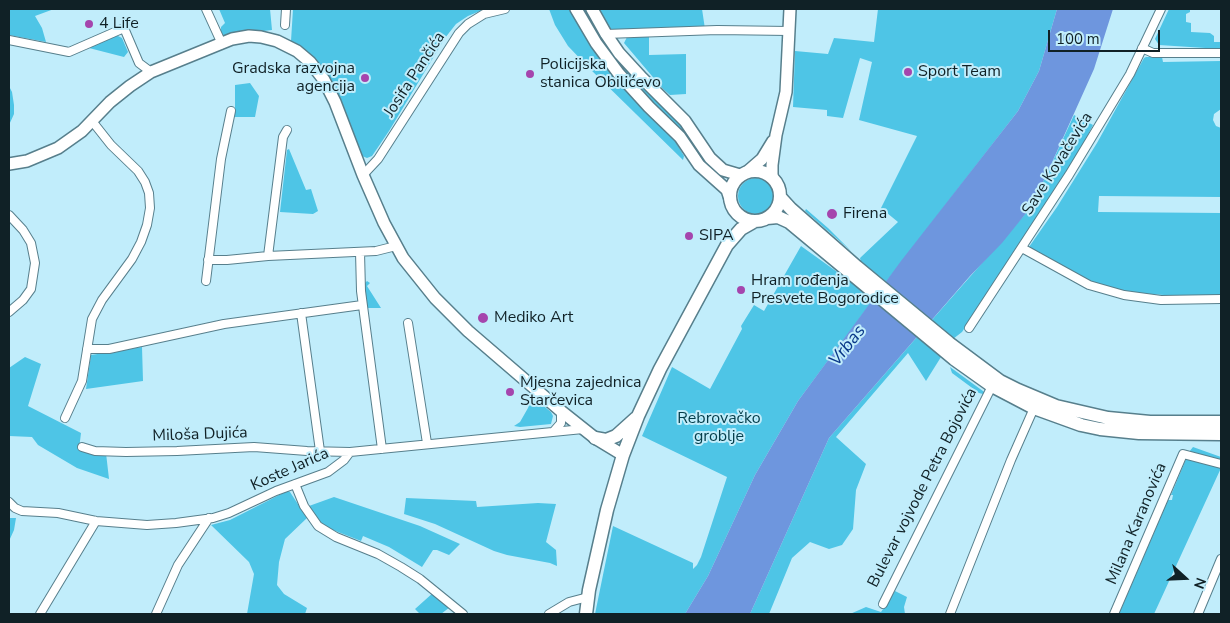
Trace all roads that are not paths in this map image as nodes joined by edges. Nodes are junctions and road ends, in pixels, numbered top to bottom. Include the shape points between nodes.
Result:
1 (206, 9) edge
2 (286, 9) edge
3 (505, 9) edge
4 (576, 9) edge
5 (592, 9) edge
6 (790, 9) edge
7 (1161, 9) edge
8 (285, 25) dead end
9 (789, 31) junction
10 (606, 34) junction
11 (9, 40) edge
12 (222, 44) junction
13 (1142, 48) junction
14 (1221, 54) edge
15 (151, 72) junction
16 (231, 111) dead end
17 (92, 121) junction
18 (287, 130) dead end
19 (776, 135) junction
20 (9, 164) edge
21 (744, 173) junction
22 (363, 175) junction
23 (772, 178) junction
24 (780, 197) junction
25 (731, 203) junction
26 (9, 214) edge
27 (761, 220) junction
28 (727, 245) junction
29 (396, 246) junction
30 (1022, 248) junction
31 (360, 252) junction
32 (268, 256) junction
33 (208, 260) junction
34 (854, 270) junction
35 (206, 281) dead end
36 (1221, 300) edge
37 (362, 305) junction
38 (9, 312) edge
39 (301, 313) junction
40 (408, 323) dead end
41 (969, 328) dead end
42 (947, 347) junction
43 (87, 349) junction
44 (992, 386) junction
45 (1034, 408) junction
46 (561, 411) junction
47 (638, 416) junction
48 (65, 418) dead end
49 (1221, 422) edge
50 (583, 429) junction
51 (554, 431) junction
52 (1221, 434) edge
53 (595, 438) junction
54 (427, 443) junction
55 (82, 447) dead end
56 (382, 449) junction
57 (320, 451) junction
58 (350, 452) junction
59 (623, 455) junction
60 (1221, 464) edge
61 (295, 484) junction
62 (9, 502) edge
63 (209, 518) junction
64 (96, 521) junction
65 (1221, 559) edge
66 (588, 597) junction
67 (883, 604) dead end
68 (40, 614) edge
69 (156, 614) edge
70 (464, 614) edge
71 (549, 614) edge
72 (586, 614) edge
73 (950, 614) edge
74 (1114, 614) edge
75 (1198, 614) edge

1 - 12 street
2 - 8 street
3 - 22 street, Josifa Pančića via 484,14 458,33 378,159
4 - 25 street via 618,74 675,131 699,165 727,190
5 - 10 street
6 - 9 street
7 - 13 street, Save Kovačevića
9 - 10 street
9 - 19 street via 786,92
10 - 21 street via 642,78 685,122 718,167 728,172
11 - 15 street via 69,52 124,28 139,63
12 - 15 street
12 - 22 street via 249,36 270,38 310,62 335,102
13 - 14 street via 1153,52
13 - 30 street, Save Kovačevića via 1130,74
15 - 17 street via 110,102
16 - 33 street
17 - 20 street via 58,148 27,161
17 - 43 street via 138,171 149,193 150,208 141,242 92,318
18 - 32 street via 283,137
19 - 21 street via 762,159
19 - 23 street
21 - 23 main road via 760,171
21 - 25 main road via 732,185
22 - 29 street
23 - 24 main road
24 - 27 main road via 776,209
24 - 34 main road, Bulevar vojvode Petra Bojovića
25 - 27 main road via 741,217
25 - 28 main road via 734,218
26 - 38 street via 32,243 35,263 30,289
27 - 28 main road via 741,229
27 - 34 main road, Bulevar vojvode Petra Bojovića via 778,217 789,222
28 - 47 main road via 660,368
29 - 31 street via 376,252
29 - 46 street via 443,307
30 - 36 street via 1089,285 1124,295 1161,300
30 - 41 street, Save Kovačevića
31 - 32 street
31 - 37 street
32 - 33 street
33 - 35 street
34 - 42 main road, Bulevar vojvode Petra Bojovića
37 - 39 street
37 - 56 street
39 - 43 street via 215,326 109,349
39 - 57 street
40 - 54 street
42 - 44 main road, Bulevar vojvode Petra Bojovića
42 - 49 main road, Bulevar vojvode Petra Bojovića via 1028,395 1061,408 1128,421
43 - 48 street via 82,381
44 - 45 main road, Bulevar vojvode Petra Bojovića
44 - 67 street, Bulevar vojvode Petra Bojovića
45 - 52 main road, Bulevar vojvode Petra Bojovića via 1100,429
45 - 73 street
46 - 50 street
46 - 51 street via 561,423
47 - 53 main road via 616,436 606,440
47 - 59 main road
50 - 51 street, Koste Jarića
50 - 53 street
51 - 54 street, Koste Jarića
53 - 59 street
54 - 56 street, Koste Jarića
55 - 57 street, Miloša Dujića via 110,452 254,446
56 - 58 street, Koste Jarića
57 - 58 street, Miloša Dujića
58 - 61 street, Koste Jarića via 328,472
59 - 66 main road
60 - 74 street, Milana Karanovića via 1183,454
61 - 63 street, Koste Jarića via 229,513
61 - 70 street via 304,506 318,526 410,572
62 - 64 street, Koste Jarića via 22,511 58,513
63 - 64 street, Koste Jarića via 154,525
63 - 69 street via 178,565
64 - 68 street
65 - 75 street
66 - 71 street via 569,602
66 - 72 main road

